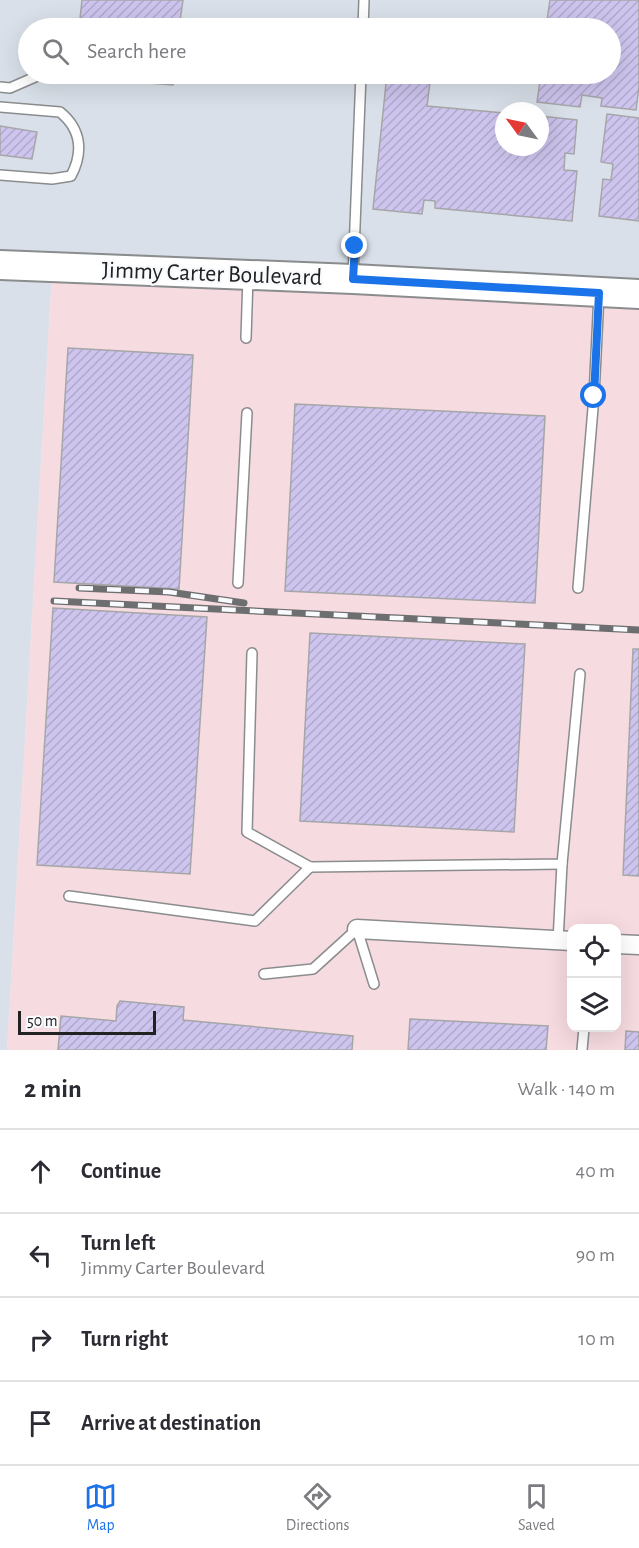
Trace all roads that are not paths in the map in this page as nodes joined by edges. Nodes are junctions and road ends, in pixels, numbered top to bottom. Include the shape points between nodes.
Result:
1 (364, 0) edge
2 (363, 18) edge
3 (19, 84) edge
4 (362, 84) edge
5 (0, 87) edge
6 (0, 107) edge
7 (0, 174) edge
8 (0, 265) edge
9 (248, 275) junction
10 (353, 279) junction
11 (599, 293) junction
12 (639, 294) edge
13 (246, 338) dead end
14 (247, 413) dead end
15 (238, 583) dead end
16 (578, 588) dead end
17 (252, 653) dead end
18 (580, 674) dead end
19 (562, 864) junction
20 (310, 867) junction
21 (69, 896) dead end
22 (357, 929) junction
23 (565, 941) edge
24 (621, 944) edge
25 (639, 945) edge
26 (264, 974) dead end
27 (374, 984) dead end
28 (584, 1032) edge
29 (582, 1050) edge

1 - 2 lane
3 - 5 lane
4 - 10 lane
6 - 7 lane via 60,112 78,139 79,160 71,176 52,179
8 - 9 main road, Jimmy Carter Boulevard
9 - 10 main road, Jimmy Carter Boulevard
9 - 13 lane
10 - 11 main road, Jimmy Carter Boulevard
11 - 12 main road, Jimmy Carter Boulevard
11 - 16 lane
14 - 15 lane
17 - 20 lane via 247,832
18 - 19 lane
19 - 20 lane
19 - 23 lane
20 - 21 lane via 255,921
22 - 23 street
22 - 26 lane via 313,969
22 - 27 lane
24 - 25 street
28 - 29 lane

